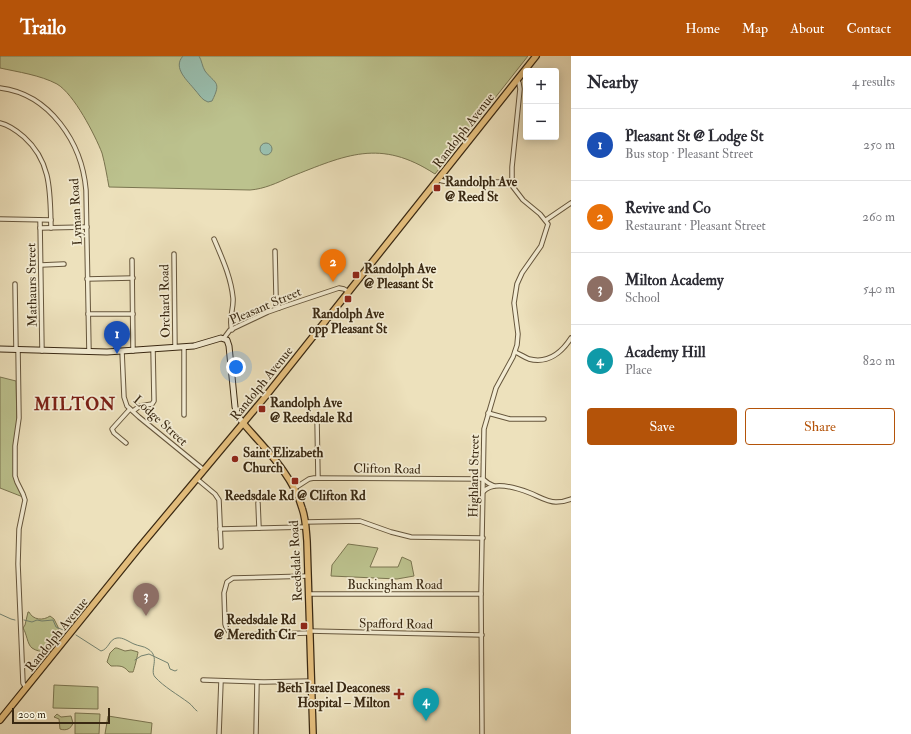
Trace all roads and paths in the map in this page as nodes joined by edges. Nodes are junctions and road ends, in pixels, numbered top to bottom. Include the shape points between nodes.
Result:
1 (536, 56) edge
2 (516, 80) junction
3 (0, 88) edge
4 (0, 123) edge
5 (438, 180) junction
6 (510, 183) junction
7 (571, 203) edge
8 (0, 219) edge
9 (40, 220) junction
10 (51, 220) junction
11 (546, 220) junction
12 (87, 227) junction
13 (40, 228) junction
14 (51, 228) junction
15 (214, 239) dead end
16 (275, 251) dead end
17 (174, 254) dead end
18 (132, 260) dead end
19 (64, 264) dead end
20 (41, 265) junction
21 (132, 278) junction
22 (87, 279) junction
23 (15, 284) dead end
24 (349, 292) junction
25 (280, 308) junction
26 (88, 314) junction
27 (133, 314) junction
28 (232, 330) junction
29 (224, 338) junction
30 (571, 338) edge
31 (175, 347) junction
32 (184, 347) junction
33 (0, 349) edge
34 (17, 349) junction
35 (153, 349) junction
36 (42, 350) junction
37 (122, 351) junction
38 (133, 351) junction
39 (88, 352) junction
40 (515, 352) junction
41 (132, 410) junction
42 (488, 414) junction
43 (184, 415) dead end
44 (316, 418) dead end
45 (544, 420) dead end
46 (243, 423) junction
47 (126, 443) dead end
48 (204, 470) junction
49 (318, 478) junction
50 (197, 479) junction
51 (483, 479) junction
52 (494, 486) junction
53 (295, 488) junction
54 (483, 492) junction
55 (571, 499) edge
56 (258, 503) dead end
57 (306, 524) junction
58 (259, 528) junction
59 (220, 529) junction
60 (483, 538) junction
61 (220, 547) dead end
62 (308, 576) junction
63 (308, 594) junction
64 (481, 594) junction
65 (309, 632) junction
66 (482, 635) junction
67 (203, 680) dead end
68 (221, 681) junction
69 (311, 681) junction
70 (258, 682) junction
71 (26, 688) junction
72 (0, 720) edge
73 (219, 734) edge
74 (256, 734) edge
75 (313, 734) edge
76 (482, 734) edge

1 - 2 main road, Randolph Avenue
2 - 5 main road, Randolph Avenue
2 - 6 street via 520,89
3 - 12 street, Lyman Road via 34,100 51,114 69,136 84,174
4 - 10 street via 14,129 32,145 40,158 50,184
5 - 6 street
5 - 24 main road, Randolph Avenue
6 - 11 street via 523,200
7 - 11 street
8 - 9 street
9 - 10 street
9 - 13 street, Mathaurs Street
10 - 14 street
11 - 40 street, Highland Street via 541,246 521,276 516,289 514,303 518,338
12 - 14 street
12 - 22 street, Lyman Road
13 - 14 street
13 - 20 street, Mathaurs Street
15 - 28 street via 231,286
16 - 25 street via 276,295
17 - 31 street, Orchard Road
18 - 21 street
19 - 20 street
20 - 36 street, Mathaurs Street
21 - 22 street
21 - 27 street
22 - 26 street, Lyman Road
23 - 34 street
24 - 25 street, Pleasant Street via 339,288
24 - 46 main road, Randolph Avenue
25 - 28 street, Pleasant Street
26 - 27 street
26 - 39 street, Lyman Road
27 - 38 street
28 - 29 street, Pleasant Street
29 - 32 street, Pleasant Street
29 - 46 street, Reedsdale Road via 229,346 237,413
30 - 40 street via 561,351 549,358 533,360
31 - 32 street, Pleasant Street
31 - 35 street, Pleasant Street
32 - 43 street
33 - 34 street, Pleasant Street
34 - 36 street, Pleasant Street
34 - 71 street via 19,414 15,476 25,500 19,529 18,564 23,683
35 - 38 street, Pleasant Street
35 - 41 street via 154,401
36 - 39 street, Pleasant Street
37 - 38 street, Pleasant Street
37 - 39 street, Pleasant Street
37 - 41 street, Lodge Street via 124,397
40 - 42 street, Highland Street via 499,383
41 - 47 street via 112,429
41 - 48 street, Lodge Street
42 - 45 street via 508,419
42 - 51 street, Highland Street via 483,436
44 - 49 street
46 - 48 main road, Randolph Avenue
46 - 53 main road, Reedsdale Road
48 - 50 main road, Randolph Avenue
49 - 51 street, Clifton Road
49 - 53 street, Clifton Road via 310,479
50 - 59 street via 219,500
50 - 71 main road, Randolph Avenue
51 - 52 street
51 - 54 street, Highland Street
52 - 54 street
52 - 55 street via 530,493 549,501
53 - 57 main road, Reedsdale Road
54 - 60 street, Highland Street
56 - 58 street
57 - 58 street
57 - 60 street via 360,521 408,536
57 - 62 main road, Reedsdale Road
58 - 59 street
59 - 61 street
60 - 64 street, Highland Street
62 - 63 main road, Reedsdale Road
62 - 65 street, Spafford Road via 233,578 228,582 224,593 225,624 232,634
63 - 64 street, Buckingham Road
63 - 65 main road, Reedsdale Road
64 - 66 street, Highland Street
65 - 66 street, Spafford Road
65 - 69 main road, Reedsdale Road
66 - 76 street, Highland Street
67 - 68 street
68 - 70 street
68 - 73 street
69 - 70 street
69 - 75 main road, Reedsdale Road
70 - 74 street
71 - 72 main road, Randolph Avenue

